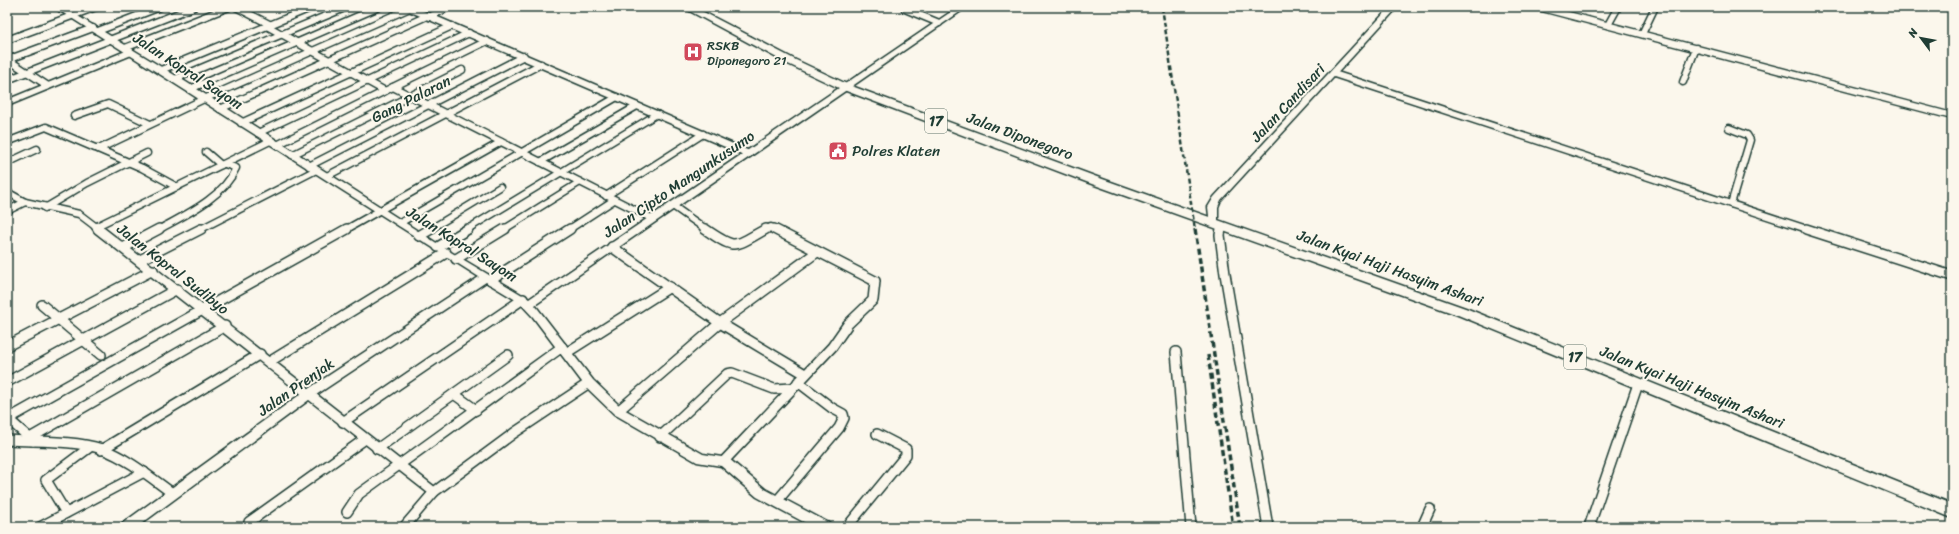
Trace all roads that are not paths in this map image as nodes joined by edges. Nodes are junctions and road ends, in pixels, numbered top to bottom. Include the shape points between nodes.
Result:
1 (96, 7) edge
2 (160, 7) edge
3 (194, 7) edge
4 (229, 7) edge
5 (236, 7) edge
6 (313, 7) edge
7 (347, 7) edge
8 (379, 7) edge
9 (408, 7) edge
10 (449, 7) edge
11 (688, 7) edge
12 (963, 7) edge
13 (1394, 7) edge
14 (1538, 7) edge
15 (1618, 7) edge
16 (1655, 7) edge
17 (905, 9) dead end
18 (64, 10) edge
19 (428, 16) junction
20 (940, 23) junction
21 (269, 25) junction
22 (1608, 25) junction
23 (452, 26) junction
24 (95, 29) junction
25 (469, 33) junction
26 (282, 34) junction
27 (1642, 34) junction
28 (7, 40) edge
29 (112, 40) junction
30 (487, 41) junction
31 (297, 42) junction
32 (1696, 48) junction
33 (128, 50) junction
34 (313, 51) junction
35 (524, 56) junction
36 (7, 60) edge
37 (329, 60) junction
38 (541, 64) junction
39 (161, 70) junction
40 (462, 70) dead end
41 (27, 72) junction
42 (352, 72) junction
43 (1334, 74) junction
44 (175, 79) junction
45 (7, 80) edge
46 (368, 81) junction
47 (1682, 82) dead end
48 (48, 86) junction
49 (393, 87) junction
50 (845, 87) junction
51 (190, 89) junction
52 (385, 91) junction
53 (410, 96) junction
54 (617, 97) junction
55 (204, 99) junction
56 (7, 103) edge
57 (428, 105) junction
58 (637, 106) junction
59 (220, 109) junction
60 (447, 114) junction
61 (657, 114) junction
62 (74, 116) dead end
63 (1952, 116) edge
64 (241, 123) junction
65 (150, 124) junction
66 (1728, 128) dead end
67 (258, 133) junction
68 (703, 134) junction
69 (7, 142) edge
70 (501, 142) junction
71 (274, 143) junction
72 (36, 149) dead end
73 (98, 149) junction
74 (206, 152) dead end
75 (147, 153) dead end
76 (521, 153) junction
77 (749, 154) junction
78 (292, 155) junction
79 (540, 162) junction
80 (7, 163) edge
81 (127, 163) junction
82 (223, 164) junction
83 (313, 168) junction
84 (560, 172) junction
85 (327, 176) junction
86 (580, 182) junction
87 (177, 187) junction
88 (500, 187) dead end
89 (7, 192) edge
90 (606, 196) junction
91 (614, 200) junction
92 (25, 202) junction
93 (1731, 204) junction
94 (672, 206) junction
95 (45, 208) junction
96 (7, 211) edge
97 (381, 211) junction
98 (1193, 215) joint
99 (653, 219) junction
100 (400, 223) junction
101 (1217, 224) junction
102 (95, 227) junction
103 (420, 236) junction
104 (438, 247) junction
105 (612, 247) junction
106 (124, 248) junction
107 (817, 252) junction
108 (446, 253) junction
109 (456, 259) junction
110 (140, 260) junction
111 (153, 270) junction
112 (1952, 276) edge
113 (489, 278) junction
114 (670, 287) junction
115 (177, 289) junction
116 (526, 301) junction
117 (42, 305) dead end
118 (204, 310) junction
119 (58, 320) junction
120 (720, 324) junction
121 (225, 326) junction
122 (82, 340) junction
123 (7, 346) edge
124 (564, 350) junction
125 (1176, 352) dead end
126 (260, 354) junction
127 (101, 355) dead end
128 (508, 355) dead end
129 (269, 362) junction
130 (805, 374) junction
131 (7, 382) edge
132 (590, 383) junction
133 (1638, 384) junction
134 (796, 385) junction
135 (309, 394) junction
136 (454, 394) junction
137 (476, 410) junction
138 (618, 411) junction
139 (8, 418) edge
140 (343, 422) junction
141 (878, 434) dead end
142 (660, 436) junction
143 (366, 439) junction
144 (7, 440) edge
145 (32, 440) junction
146 (90, 447) junction
147 (378, 449) junction
148 (101, 450) junction
149 (724, 461) junction
150 (400, 466) junction
151 (144, 472) junction
152 (434, 492) junction
153 (172, 493) junction
154 (777, 501) junction
155 (1430, 509) dead end
156 (1952, 511) edge
157 (347, 512) dead end
158 (66, 513) junction
159 (249, 522) dead end
160 (40, 527) edge
161 (127, 527) edge
162 (404, 527) edge
163 (825, 527) edge
164 (847, 527) edge
165 (1191, 527) edge
166 (1268, 527) edge
167 (1422, 527) edge
168 (1589, 527) edge

1 - 18 street
2 - 24 street
3 - 29 street
4 - 33 street
5 - 21 street
6 - 21 street
7 - 26 street
8 - 31 street
9 - 19 street
9 - 34 street
10 - 19 street
11 - 50 highway, Jalan Diponegoro / 17
12 - 20 street, Jalan Cipto Mangunkusumo
13 - 43 street, Jalan Candisari
14 - 22 street
15 - 22 street
16 - 27 street
17 - 20 street
18 - 24 street, Jalan Kopral Sayom
18 - 28 street
19 - 23 street
19 - 37 street
20 - 50 street, Jalan Cipto Mangunkusumo
21 - 26 street
21 - 39 street
22 - 27 street
23 - 25 street
23 - 42 street
24 - 29 street, Jalan Kopral Sayom
24 - 36 street
25 - 30 street
25 - 46 street
26 - 31 street
26 - 44 street
27 - 32 street
29 - 33 street, Jalan Kopral Sayom
29 - 41 street
30 - 35 street
30 - 49 street
31 - 34 street
31 - 51 street
32 - 47 street
32 - 63 street
33 - 39 street, Jalan Kopral Sayom
33 - 48 street
34 - 37 street
34 - 55 street
35 - 38 street
35 - 57 street, Gang Palaran
36 - 41 street
37 - 42 street
37 - 59 street
38 - 54 street
38 - 60 street
39 - 44 street, Jalan Kopral Sayom
40 - 53 street
41 - 45 street
41 - 48 street
42 - 46 street
42 - 64 street
43 - 93 street
43 - 101 street, Jalan Candisari via 1218,199 1213,208
44 - 51 street, Jalan Kopral Sayom
46 - 52 street
46 - 67 street
48 - 56 street
49 - 52 street
49 - 53 street
50 - 77 street, Jalan Cipto Mangunkusumo
50 - 98 highway, Jalan Diponegoro / 17
51 - 55 street, Jalan Kopral Sayom
52 - 71 street
53 - 57 street
53 - 78 street
54 - 58 street
54 - 76 street
55 - 59 street, Jalan Kopral Sayom
55 - 65 street
57 - 60 street
57 - 83 street, Gang Palaran
58 - 61 street
58 - 79 street
59 - 64 street, Jalan Kopral Sayom
60 - 70 street
60 - 85 street
61 - 68 street
61 - 84 street
62 - 65 street via 108,104
64 - 67 street, Jalan Kopral Sayom
65 - 73 street
66 - 93 street via 1748,135 1750,140
67 - 71 street, Jalan Kopral Sayom
68 - 77 street
68 - 90 street
69 - 73 street via 46,127
70 - 76 street
70 - 97 street
71 - 78 street, Jalan Kopral Sayom
71 - 82 street
72 - 80 street
73 - 81 street
74 - 82 street
75 - 81 street
76 - 79 street
76 - 100 street
77 - 94 street, Jalan Cipto Mangunkusumo
78 - 83 street, Jalan Kopral Sayom
79 - 84 street
81 - 87 street
81 - 95 street
82 - 87 street
82 - 106 street via 236,168 234,176 223,189
83 - 85 street, Jalan Kopral Sayom
83 - 110 street, Gang Palaran
84 - 86 street
84 - 104 street
85 - 97 street, Jalan Kopral Sayom
86 - 90 street
86 - 109 street
87 - 102 street
88 - 103 street
89 - 92 street, Jalan Kopral Sudibyo
90 - 91 street
91 - 99 street
91 - 113 street
92 - 95 street, Jalan Kopral Sudibyo
92 - 96 street
93 - 112 street
94 - 99 street, Jalan Cipto Mangunkusumo
94 - 107 street via 732,245 769,227
95 - 102 street, Jalan Kopral Sudibyo via 78,214
97 - 100 street, Jalan Kopral Sayom
97 - 118 street
98 - 101 highway, Jalan Kyai Haji Hasyim Ashari / 17
99 - 105 street, Jalan Cipto Mangunkusumo
100 - 103 street, Jalan Kopral Sayom
101 - 133 highway, Jalan Kyai Haji Hasyim Ashari / 17 via 1463,312
101 - 166 street
102 - 106 street, Jalan Kopral Sudibyo
103 - 104 street, Jalan Kopral Sayom
104 - 108 street, Jalan Kopral Sayom
105 - 114 street
105 - 116 street, Jalan Cipto Mangunkusumo
106 - 110 street, Jalan Kopral Sudibyo
107 - 120 street
107 - 130 street via 875,281 875,296 848,324 832,347
108 - 109 street, Jalan Kopral Sayom
108 - 129 street
109 - 113 street, Jalan Kopral Sayom
110 - 111 street, Jalan Kopral Sudibyo
111 - 115 street, Jalan Kopral Sudibyo
111 - 119 street
113 - 116 street, Jalan Kopral Sayom
113 - 135 street, Jalan Prenjak
114 - 120 street
114 - 124 street
115 - 118 street, Jalan Kopral Sudibyo
115 - 122 street
116 - 124 street, Jalan Kopral Sayom
116 - 140 street
117 - 119 street
118 - 121 street, Jalan Kopral Sudibyo
118 - 139 street
119 - 122 street
119 - 123 street
120 - 130 street
120 - 138 street
121 - 126 street, Jalan Kopral Sudibyo
121 - 145 street
122 - 127 street
122 - 131 street
124 - 132 street, Jalan Kopral Sayom
124 - 137 street
125 - 165 street
126 - 129 street, Jalan Kopral Sudibyo
126 - 148 street
128 - 136 street
129 - 135 street, Jalan Kopral Sudibyo
130 - 134 street
132 - 138 street, Jalan Kopral Sayom
132 - 152 street via 514,433
133 - 156 highway, Jalan Kyai Haji Hasyim Ashari / 17
133 - 168 street
134 - 142 street via 774,389 732,373 727,374
134 - 149 street
134 - 154 street via 844,414 844,418 839,428
135 - 140 street, Jalan Kopral Sudibyo
135 - 153 street, Jalan Prenjak
136 - 137 street
136 - 147 street
137 - 150 street
138 - 142 street, Jalan Kopral Sayom
139 - 145 street
140 - 143 street, Jalan Kopral Sudibyo
141 - 164 street via 906,449 906,455
142 - 149 street, Jalan Kopral Sayom via 701,459
143 - 147 street, Jalan Kopral Sudibyo
143 - 159 street
144 - 145 street
145 - 146 street
146 - 148 street
146 - 158 street via 46,480
147 - 150 street, Jalan Kopral Sudibyo
148 - 151 street
149 - 154 street via 761,493
150 - 152 street, Jalan Kopral Sudibyo
150 - 157 street via 359,494
151 - 153 street
151 - 158 street
152 - 162 street
153 - 161 street, Jalan Prenjak
154 - 163 street
155 - 167 street
158 - 160 street

